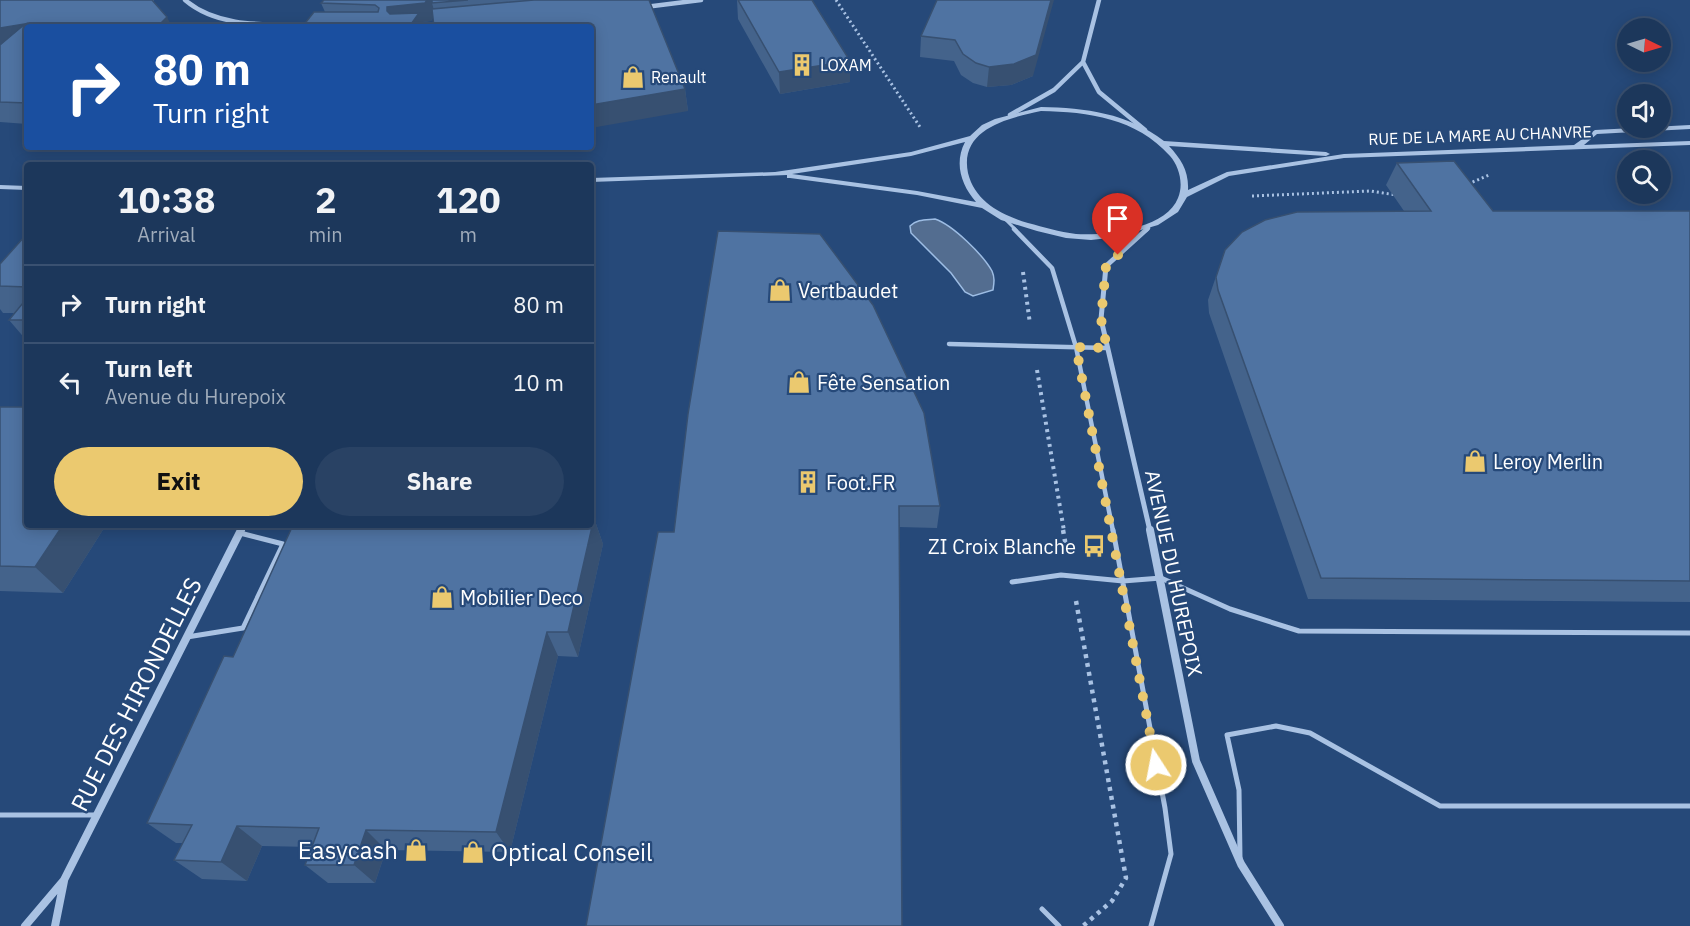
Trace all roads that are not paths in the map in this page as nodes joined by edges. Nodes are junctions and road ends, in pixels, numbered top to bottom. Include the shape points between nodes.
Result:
1 (185, 0) edge
2 (701, 0) edge
3 (1099, 0) edge
4 (644, 8) edge
5 (274, 24) edge
6 (1083, 62) junction
7 (1010, 115) junction
8 (1690, 127) edge
9 (1145, 130) junction
10 (971, 138) junction
11 (1164, 143) junction
12 (1690, 144) edge
13 (1576, 146) junction
14 (1344, 156) junction
15 (775, 174) junction
16 (594, 180) edge
17 (0, 187) edge
18 (24, 188) edge
19 (1184, 196) junction
20 (985, 206) junction
21 (1004, 218) junction
22 (1148, 228) junction
23 (949, 344) dead end
24 (1076, 347) junction
25 (1107, 348) junction
26 (242, 528) edge
27 (240, 533) junction
28 (1161, 578) junction
29 (1123, 581) junction
30 (1012, 582) dead end
31 (1690, 633) edge
32 (188, 637) junction
33 (1690, 806) edge
34 (0, 815) edge
35 (97, 815) junction
36 (1240, 864) junction
37 (64, 880) junction
38 (1042, 909) dead end
39 (25, 926) edge
40 (55, 926) edge
41 (1059, 926) edge
42 (1151, 926) edge
43 (1280, 926) edge

1 - 5 street via 190,7 235,23
2 - 4 street
3 - 6 street
6 - 7 street via 1054,90
6 - 9 street via 1099,92
7 - 9 street via 1041,109 1074,109 1112,116
7 - 10 street
8 - 13 street via 1595,132
9 - 11 street
10 - 15 street via 911,154
10 - 20 street via 961,163 967,185
11 - 14 street, RUE DE LA MARE AU CHANVRE
11 - 19 street via 1183,167
12 - 13 street, RUE DE LA MARE AU CHANVRE
13 - 14 street, RUE DE LA MARE AU CHANVRE
14 - 19 street, RUE DE LA MARE AU CHANVRE via 1227,174
15 - 16 street
15 - 20 street
17 - 18 street
19 - 22 street via 1170,214
20 - 21 street
21 - 22 street via 1060,236 1107,237
21 - 24 lane via 1052,268
22 - 25 street, AVENUE DU HUREPOIX via 1106,266 1101,319
23 - 24 lane
24 - 25 lane
24 - 29 lane
25 - 28 street, AVENUE DU HUREPOIX
26 - 27 street, RUE DES HIRONDELLES
27 - 32 street, RUE DES HIRONDELLES
27 - 32 lane via 283,544 243,628
28 - 29 lane
28 - 31 lane via 1230,609 1299,631
28 - 36 street, AVENUE DU HUREPOIX via 1196,761
29 - 30 lane via 1061,575
29 - 42 lane via 1171,854
32 - 35 street, RUE DES HIRONDELLES
33 - 36 lane via 1440,806 1310,733 1276,726 1227,735 1239,790
34 - 35 lane
35 - 37 street, RUE DES HIRONDELLES
36 - 43 street, AVENUE DU HUREPOIX
37 - 39 street, RUE DES HIRONDELLES
37 - 40 street, RUE DES HIRONDELLES
38 - 41 lane

